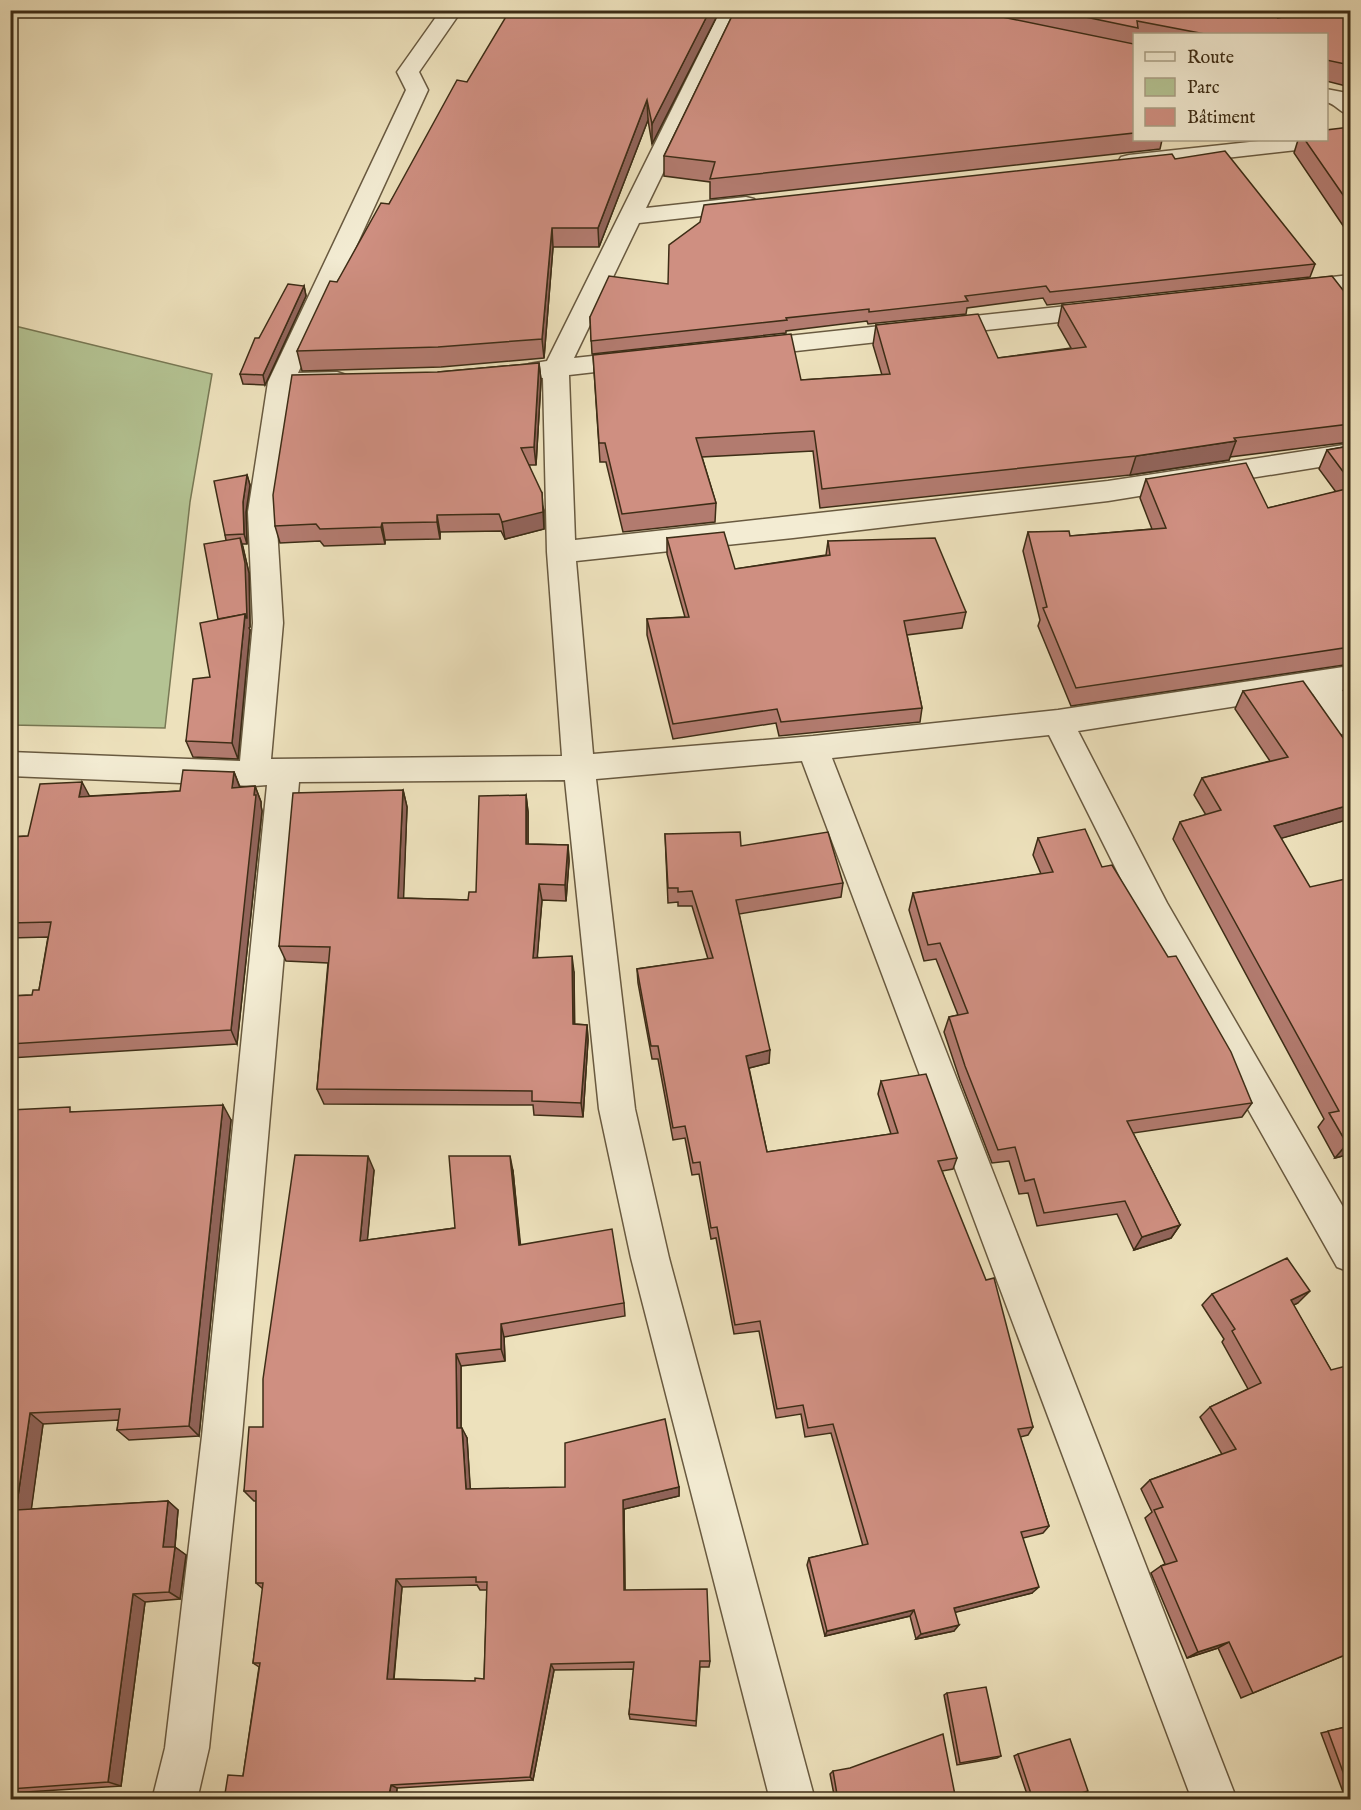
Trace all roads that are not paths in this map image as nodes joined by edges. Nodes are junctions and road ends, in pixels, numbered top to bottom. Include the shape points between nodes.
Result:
1 (452, 10) edge
2 (732, 10) edge
3 (1328, 95) edge
4 (1350, 108) edge
5 (1350, 137) edge
6 (1328, 139) edge
7 (1315, 141) edge
8 (1103, 165) edge
9 (762, 202) edge
10 (632, 217) junction
11 (1350, 283) edge
12 (1268, 292) edge
13 (1125, 307) edge
14 (722, 350) edge
15 (663, 357) edge
16 (556, 368) junction
17 (510, 372) edge
18 (361, 380) edge
19 (281, 382) junction
20 (1350, 453) edge
21 (561, 552) junction
22 (1350, 677) edge
23 (1320, 681) junction
24 (1058, 722) junction
25 (1350, 726) edge
26 (813, 748) junction
27 (10, 765) edge
28 (579, 768) junction
29 (269, 772) junction
30 (1350, 1254) edge
31 (174, 1800) edge
32 (793, 1800) edge
33 (1215, 1800) edge

1 - 19 street via 408,72 417,90
2 - 10 street
3 - 4 street via 1339,98
5 - 6 street
7 - 8 street
9 - 10 street
10 - 16 street
11 - 12 street
13 - 14 street
15 - 16 street
16 - 17 street
16 - 21 street
18 - 19 street
19 - 29 street via 262,512 268,623
20 - 21 street via 1096,492
21 - 28 street
22 - 23 street
23 - 24 street
23 - 25 street
24 - 26 street
24 - 30 street via 1155,913
26 - 28 street
26 - 33 street
27 - 29 street
28 - 29 street
28 - 32 street via 617,1109 650,1258
29 - 31 street via 248,1174 187,1748

